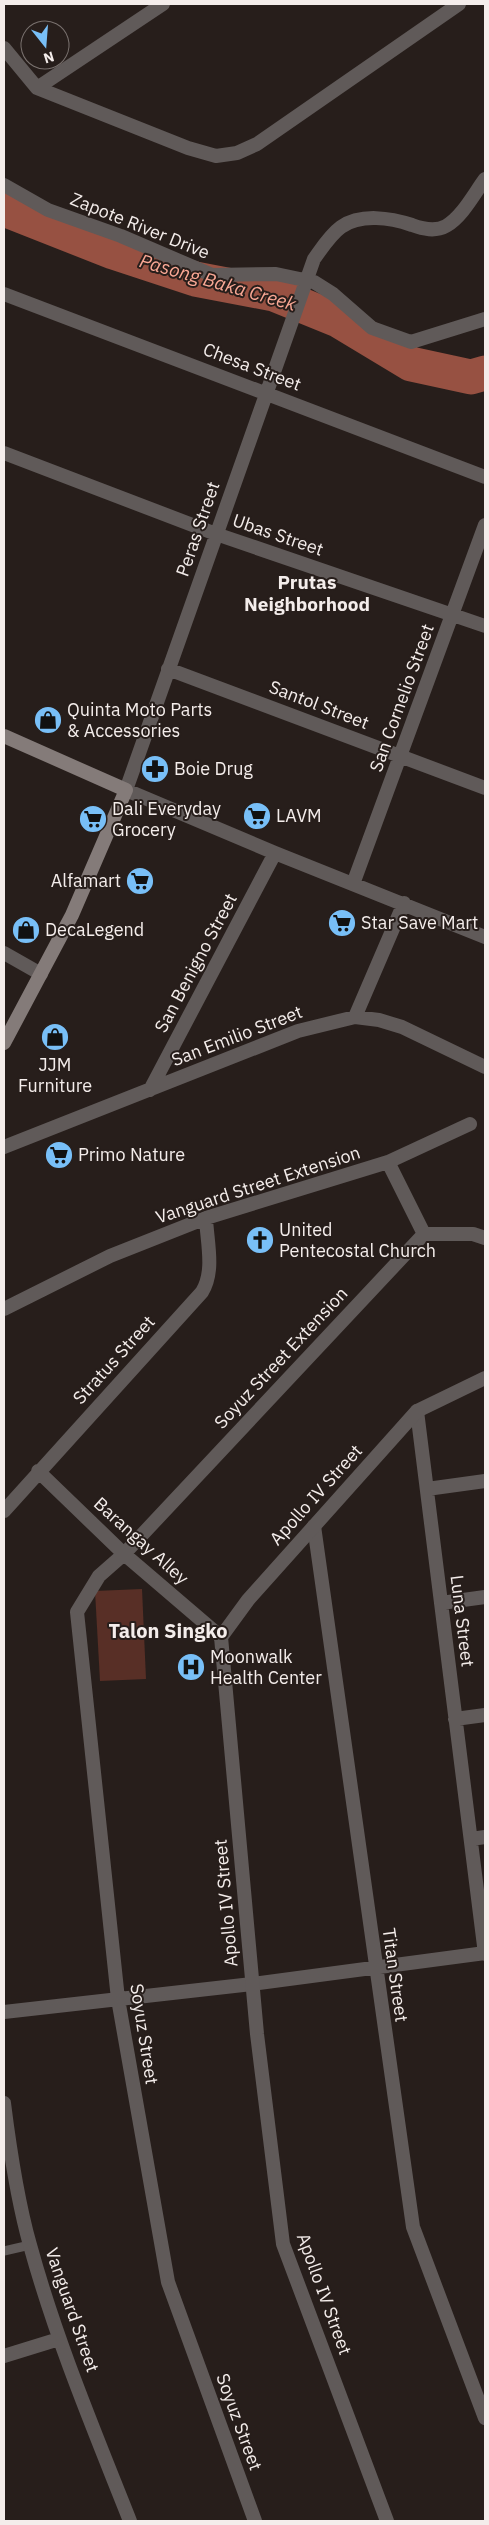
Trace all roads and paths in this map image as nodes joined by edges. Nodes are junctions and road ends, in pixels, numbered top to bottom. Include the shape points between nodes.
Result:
1 (459, 4) edge
2 (159, 5) edge
3 (4, 48) edge
4 (37, 88) junction
5 (485, 179) edge
6 (4, 185) edge
7 (305, 280) junction
8 (4, 294) edge
9 (485, 318) edge
10 (266, 392) junction
11 (4, 453) edge
12 (485, 477) edge
13 (485, 525) edge
14 (216, 534) junction
15 (452, 615) junction
16 (485, 626) edge
17 (168, 669) junction
18 (4, 736) edge
19 (400, 756) junction
20 (485, 788) edge
21 (126, 790) junction
22 (275, 853) junction
23 (353, 884) junction
24 (404, 903) junction
25 (485, 937) edge
26 (4, 953) edge
27 (41, 974) junction
28 (355, 1017) junction
29 (4, 1043) edge
30 (485, 1067) edge
31 (150, 1090) junction
32 (470, 1124) dead end
33 (4, 1147) edge
34 (388, 1162) junction
35 (206, 1218) junction
36 (424, 1234) junction
37 (485, 1238) edge
38 (4, 1309) edge
39 (485, 1378) edge
40 (416, 1410) junction
41 (38, 1471) junction
42 (485, 1481) edge
43 (426, 1489) junction
44 (4, 1511) edge
45 (314, 1526) junction
46 (124, 1554) junction
47 (485, 1597) edge
48 (441, 1603) junction
49 (221, 1637) junction
50 (485, 1715) edge
51 (455, 1719) junction
52 (485, 1836) edge
53 (471, 1839) junction
54 (485, 1954) edge
55 (375, 1968) junction
56 (252, 1984) junction
57 (118, 1999) junction
58 (4, 2012) edge
59 (4, 2103) edge
60 (7, 2159) edge
61 (30, 2245) junction
62 (4, 2251) edge
63 (60, 2339) junction
64 (4, 2356) edge
65 (485, 2418) edge
66 (130, 2521) edge
67 (255, 2521) edge
68 (387, 2521) edge

1 - 4 street via 264,139 237,153 216,156 188,148
2 - 4 street
3 - 4 street
5 - 7 street, Peras Street via 445,227 423,229 394,219 376,218 342,226 314,259
6 - 7 street, Zapote River Drive via 48,210 122,236 212,275 276,274
7 - 9 street, Zapote River Drive via 333,294 372,328 411,342
7 - 10 street, Peras Street
8 - 10 street, Chesa Street
10 - 12 street, Chesa Street
10 - 14 street, Peras Street
11 - 14 street, Ubas Street
13 - 15 street, San Cornelio Street
14 - 15 street, Ubas Street
14 - 17 street, Peras Street
15 - 16 street, Ubas Street
15 - 19 street, San Cornelio Street
17 - 19 street, Santol Street
17 - 21 street, Peras Street
18 - 21 main road
19 - 20 street, Santol Street
19 - 23 street, San Cornelio Street
21 - 22 street
21 - 27 main road via 72,915
22 - 23 street
22 - 31 street, San Benigno Street
23 - 24 street
24 - 25 street
24 - 28 street
26 - 27 street
27 - 29 main road
28 - 30 street, San Emilio Street via 402,1027
28 - 31 street, San Emilio Street via 298,1031
31 - 33 street, San Emilio Street
32 - 34 street, Vanguard Street Extension
34 - 35 street, Vanguard Street Extension
34 - 36 street
35 - 38 street, Vanguard Street Extension via 110,1256
35 - 41 street, Stratus Street via 209,1267 208,1282 202,1292
36 - 37 street via 473,1234
36 - 46 street, Soyuz Street Extension
39 - 40 street, Apollo IV Street
40 - 43 street, Luna Street
40 - 45 street, Apollo IV Street
41 - 44 street, Stratus Street
41 - 46 street, Barangay Alley
42 - 43 street
43 - 48 street, Luna Street
45 - 49 street, Apollo IV Street via 248,1600
45 - 55 street, Titan Street
46 - 49 street, Barangay Alley
46 - 57 street, Soyuz Street via 99,1576 77,1612
47 - 48 street
48 - 51 street, Luna Street
49 - 56 street, Apollo IV Street
50 - 51 street
51 - 53 street, Luna Street
52 - 53 street
53 - 54 street, Luna Street
54 - 55 street
55 - 56 street
55 - 65 street, Titan Street via 413,2227
56 - 57 street
56 - 68 street, Apollo IV Street via 283,2244
57 - 58 street
57 - 67 street, Soyuz Street via 168,2282
59 - 60 street, Vanguard Street
60 - 61 street, Vanguard Street
61 - 62 lane
61 - 63 street, Vanguard Street
63 - 64 street
63 - 66 street, Vanguard Street

